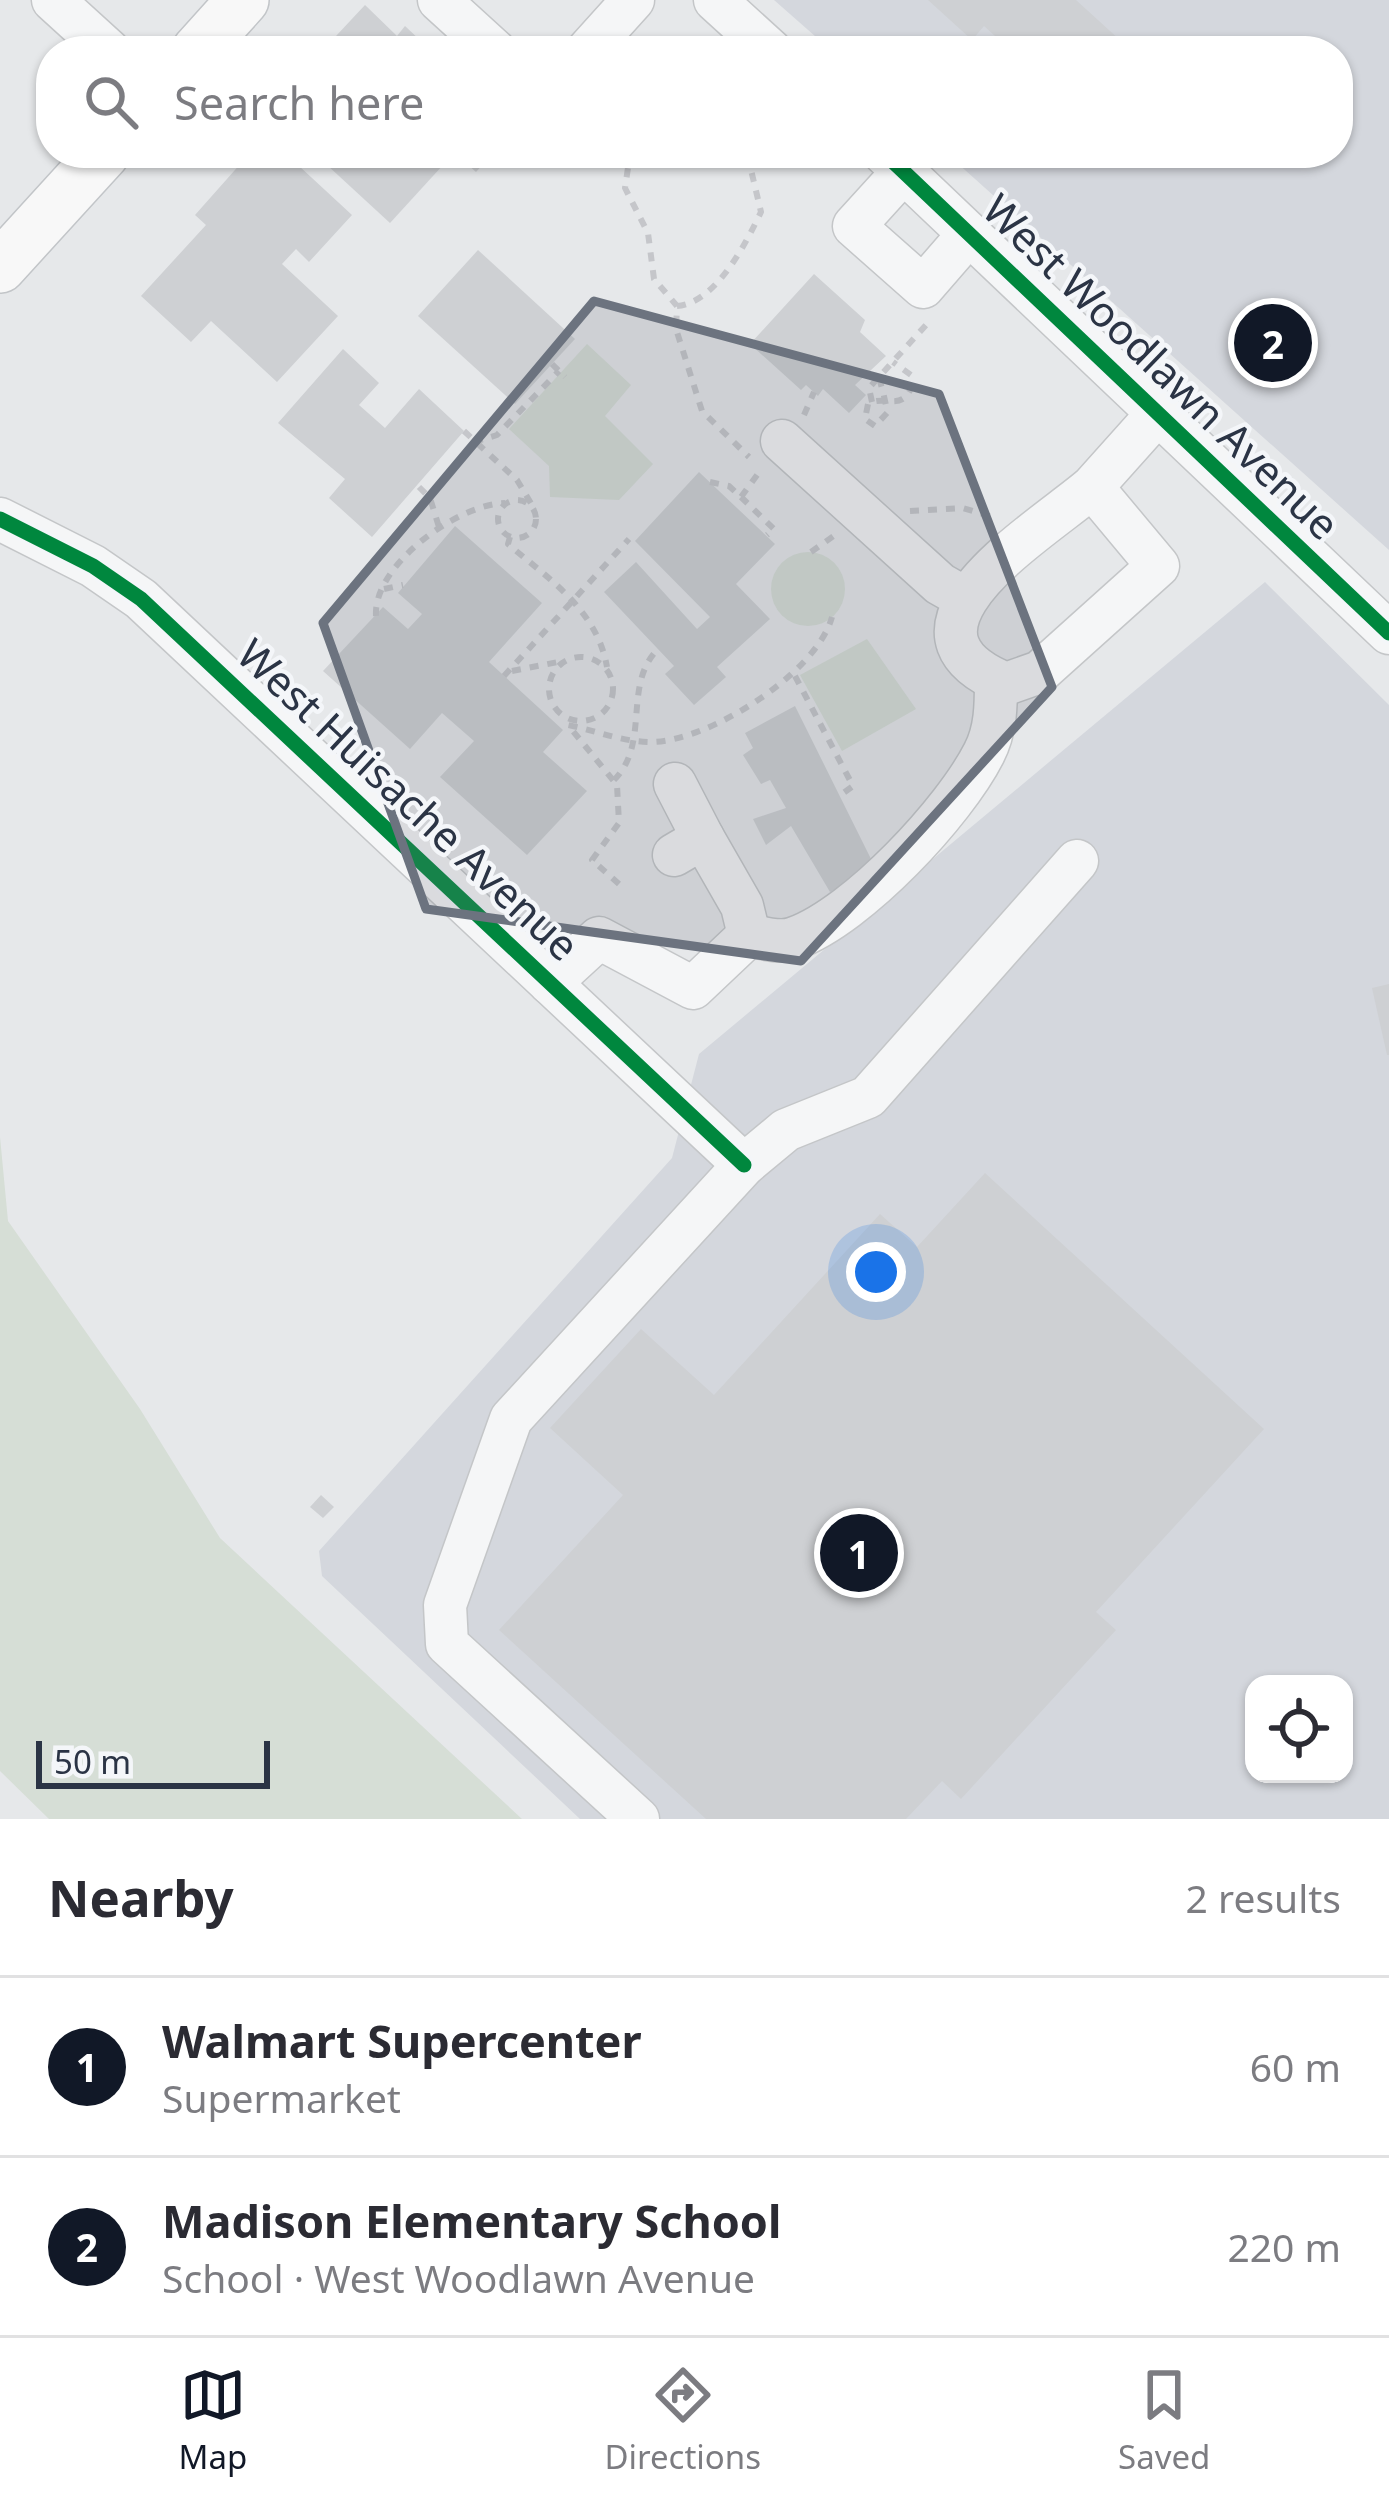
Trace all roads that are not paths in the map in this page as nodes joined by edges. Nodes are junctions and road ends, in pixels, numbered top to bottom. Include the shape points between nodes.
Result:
1 (53, 0) edge
2 (243, 0) edge
3 (439, 0) edge
4 (715, 0) edge
5 (620, 5) edge
6 (93, 36) edge
7 (211, 36) edge
8 (479, 36) edge
9 (597, 36) edge
10 (755, 36) edge
11 (90, 168) edge
12 (890, 168) edge
13 (900, 168) edge
14 (970, 234) junction
15 (1, 263) edge
16 (1160, 411) junction
17 (772, 453) road end
18 (1092, 487) junction
19 (0, 519) edge
20 (963, 597) junction
21 (1389, 633) edge
22 (996, 680) junction
23 (675, 784) dead end
24 (1077, 861) dead end
25 (749, 935) junction
26 (550, 983) junction
27 (744, 1165) junction
28 (638, 1819) edge

1 - 6 street
2 - 7 main road
3 - 8 street
4 - 10 street
5 - 9 street
11 - 15 main road
12 - 14 street via 854,226 922,287
13 - 14 street, West Woodlawn Avenue
14 - 16 street, West Woodlawn Avenue
16 - 18 street
16 - 21 street, West Woodlawn Avenue
17 - 20 street
18 - 20 street
18 - 22 street via 1158,566 1040,672
19 - 26 street, West Huisache Avenue via 141,598
20 - 22 street via 952,630 958,650
22 - 25 street via 987,748 905,860 794,939
23 - 25 street via 688,846 742,906
24 - 27 street via 868,1097 786,1130
25 - 26 street via 693,988 598,938
26 - 27 street, West Huisache Avenue
27 - 28 street via 511,1419 445,1605 447,1644

